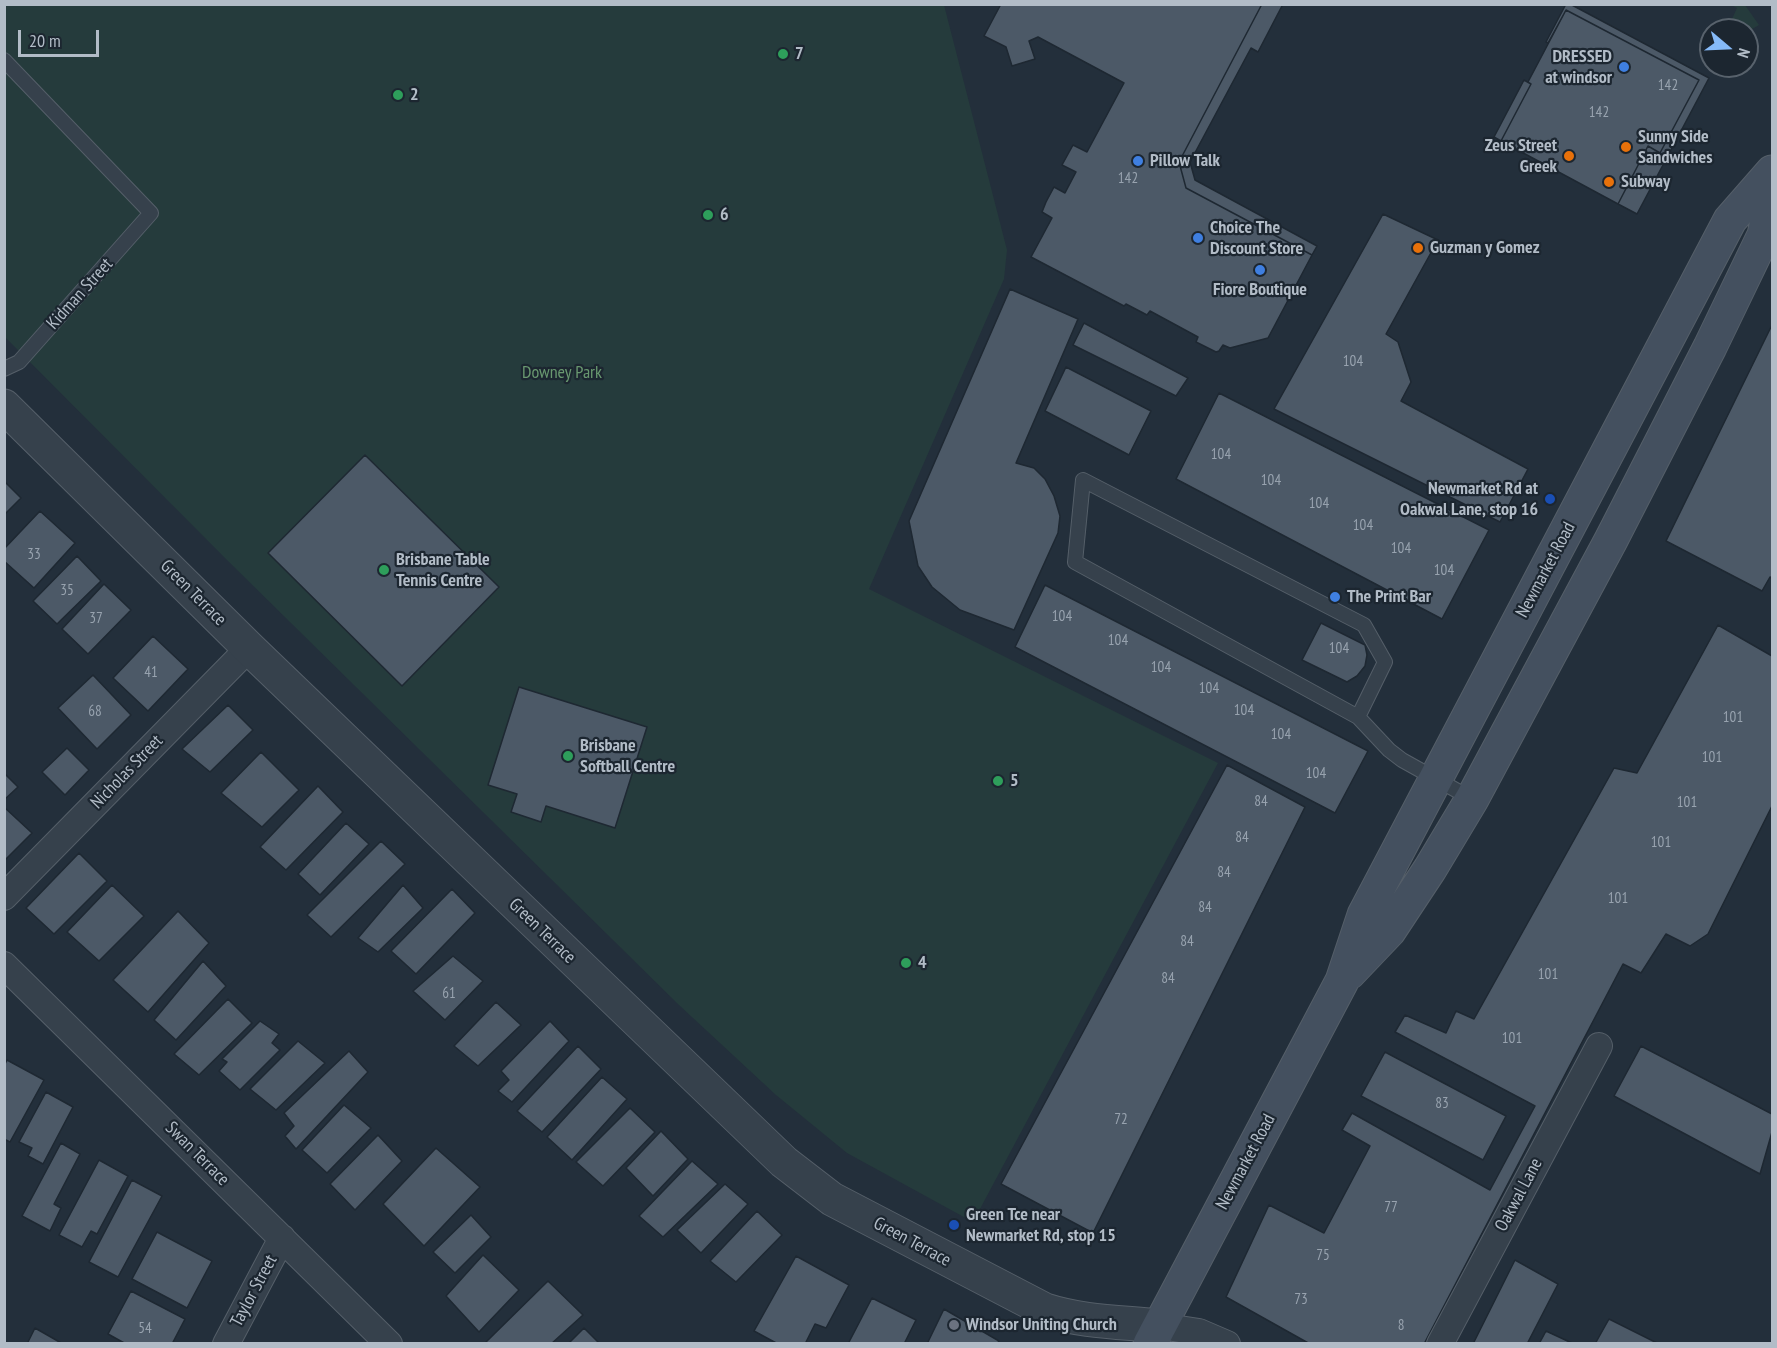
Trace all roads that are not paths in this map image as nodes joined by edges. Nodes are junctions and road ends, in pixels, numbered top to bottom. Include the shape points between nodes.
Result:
1 (4, 60) edge
2 (1773, 172) edge
3 (1773, 198) edge
4 (4, 369) edge
5 (4, 406) edge
6 (249, 648) junction
7 (1358, 717) junction
8 (1436, 779) junction
9 (1472, 799) junction
10 (4, 897) edge
11 (4, 965) edge
12 (1342, 981) junction
13 (1599, 1046) dead end
14 (282, 1238) junction
15 (1155, 1335) edge
16 (226, 1344) edge
17 (389, 1344) edge
18 (1227, 1344) edge
19 (1440, 1344) edge

1 - 4 lane, Kidman Street via 151,213 19,362
2 - 8 main road, Newmarket Road via 1730,220
3 - 9 main road, Newmarket Road via 1764,235 1710,347
5 - 6 street, Green Terrace
6 - 10 street, Nicholas Street
6 - 15 street, Green Terrace via 811,1185 866,1218 1045,1310
7 - 7 lane via 1075,562 1083,480 1364,625 1384,662
7 - 8 lane via 1389,750
8 - 9 lane
8 - 12 main road, Newmarket Road via 1364,915
9 - 12 main road, Newmarket Road via 1389,931
11 - 14 street, Swan Terrace
12 - 15 main road, Newmarket Road
13 - 19 street, Oakwal Lane
14 - 16 street, Taylor Street
14 - 17 street, Swan Terrace
15 - 18 street via 1199,1332

